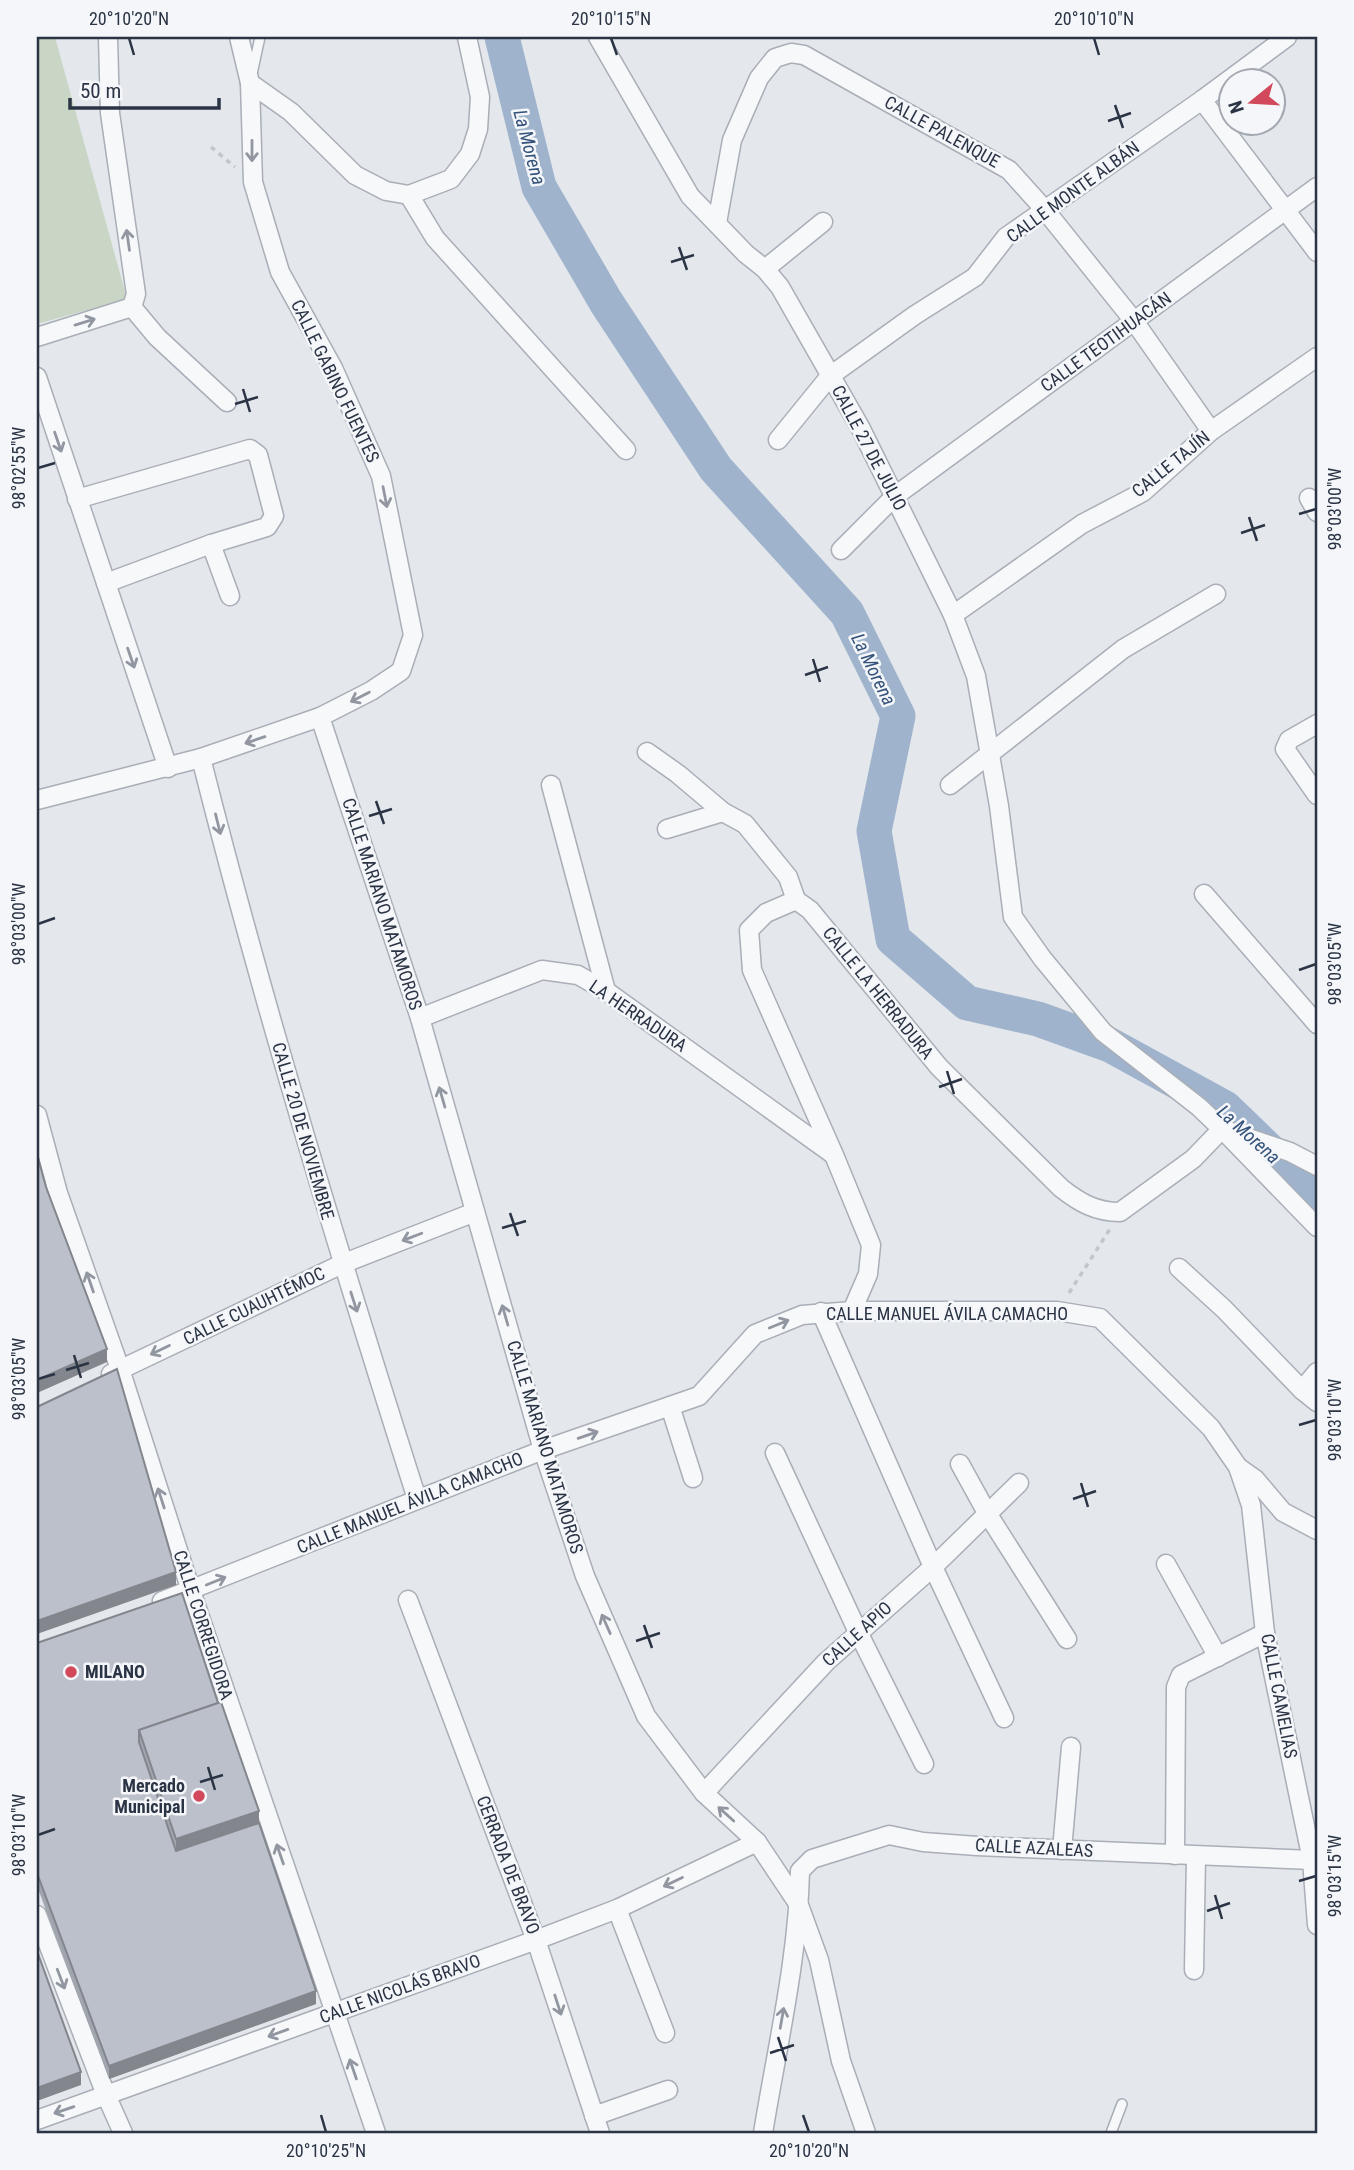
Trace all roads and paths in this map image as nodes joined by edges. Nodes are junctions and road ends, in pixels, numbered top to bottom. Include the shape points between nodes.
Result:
1 (108, 37) edge
2 (239, 37) edge
3 (260, 37) edge
4 (467, 37) edge
5 (598, 37) edge
6 (1287, 37) edge
7 (250, 83) junction
8 (1202, 100) junction
9 (211, 147) dead end
10 (253, 182) junction
11 (1317, 187) edge
12 (409, 195) junction
13 (1045, 210) junction
14 (1286, 211) junction
15 (823, 222) dead end
16 (717, 223) junction
17 (1317, 252) edge
18 (765, 269) junction
19 (132, 307) junction
20 (1135, 321) junction
21 (37, 337) edge
22 (1317, 357) edge
23 (830, 376) junction
24 (37, 377) edge
25 (227, 402) dead end
26 (1211, 431) junction
27 (778, 440) dead end
28 (626, 450) dead end
29 (895, 496) junction
30 (78, 499) junction
31 (211, 544) junction
32 (841, 550) dead end
33 (106, 583) junction
34 (1216, 594) dead end
35 (230, 596) dead end
36 (953, 615) junction
37 (320, 717) junction
38 (1317, 724) edge
39 (647, 752) dead end
40 (989, 755) junction
41 (201, 758) junction
42 (168, 768) junction
43 (551, 785) dead end
44 (950, 785) dead end
45 (1317, 795) edge
46 (37, 800) edge
47 (723, 812) junction
48 (667, 829) dead end
49 (1203, 894) dead end
50 (796, 900) junction
51 (606, 991) junction
52 (420, 1018) junction
53 (1317, 1024) edge
54 (37, 1115) edge
55 (1222, 1129) junction
56 (835, 1155) junction
57 (1317, 1166) edge
58 (475, 1212) junction
59 (1120, 1212) junction
60 (1317, 1227) edge
61 (342, 1264) junction
62 (1179, 1268) dead end
63 (852, 1311) junction
64 (1057, 1311) junction
65 (821, 1312) junction
66 (120, 1370) junction
67 (1317, 1372) edge
68 (96, 1381) edge
69 (1302, 1390) junction
70 (1317, 1402) edge
71 (670, 1406) junction
72 (543, 1451) junction
73 (775, 1453) dead end
74 (960, 1464) dead end
75 (1238, 1468) junction
76 (693, 1478) dead end
77 (1019, 1483) dead end
78 (417, 1499) junction
79 (987, 1513) junction
80 (1317, 1530) edge
81 (1166, 1564) dead end
82 (933, 1567) junction
83 (191, 1591) junction
84 (408, 1600) dead end
85 (140, 1609) edge
86 (858, 1632) junction
87 (1265, 1633) junction
88 (1066, 1639) dead end
89 (1218, 1657) junction
90 (1004, 1718) dead end
91 (1071, 1747) dead end
92 (924, 1764) dead end
93 (704, 1793) junction
94 (757, 1842) junction
95 (1062, 1850) junction
96 (1175, 1855) junction
97 (1195, 1856) junction
98 (1312, 1860) junction
99 (799, 1905) junction
100 (617, 1909) junction
101 (37, 1915) edge
102 (1317, 1926) edge
103 (537, 1940) junction
104 (1194, 1970) dead end
105 (334, 2013) junction
106 (666, 2033) dead end
107 (668, 2090) dead end
108 (106, 2095) junction
109 (1122, 2104) dead end
110 (37, 2120) edge
111 (597, 2124) edge
112 (123, 2133) edge
113 (376, 2133) edge
114 (763, 2133) edge
115 (866, 2133) edge
116 (1111, 2133) edge

19 -> 1 street via 136,295 110,113
2 - 7 street, CALLE GABINO FUENTES
3 - 7 lane
4 - 12 street via 480,97 478,129 470,154 451,179
5 - 16 street, CALLE 27 DE JULIO via 690,196
6 - 8 street, CALLE MONTE ALBÁN
7 -> 10 street, CALLE GABINO FUENTES
7 - 12 street via 291,112 355,175 386,191
8 - 13 street, CALLE MONTE ALBÁN
8 - 14 street
9 - 10 path
10 -> 37 street, CALLE GABINO FUENTES via 280,272 333,368 381,476 413,635 401,671
11 - 14 street, CALLE TEOTIHUACÁN
12 - 28 street via 435,238
13 - 16 street, CALLE PALENQUE via 1009,170 804,55 791,52 775,58 748,103 732,140
13 - 20 street, CALLE PALENQUE
13 - 23 street, CALLE MONTE ALBÁN via 1006,237 975,277
14 - 17 street
14 - 20 street, CALLE TEOTIHUACÁN
15 - 18 street
16 - 18 street, CALLE 27 DE JULIO
18 - 23 street, CALLE 27 DE JULIO
21 -> 19 street
19 - 25 street via 157,337
20 - 26 street, CALLE PALENQUE
20 - 29 street, CALLE TEOTIHUACÁN
22 - 26 street, CALLE TAJÍN
23 - 27 street, CALLE MONTE ALBÁN
23 - 29 street, CALLE 27 DE JULIO
24 -> 30 street
26 - 36 street, CALLE TAJÍN via 1143,492 1082,524
29 - 32 street, CALLE TEOTIHUACÁN
29 - 36 street, CALLE 27 DE JULIO
30 - 31 street via 250,449 258,455 272,522
30 - 33 street
31 - 33 street
31 - 35 street
33 -> 42 street
34 - 40 street via 1123,649
36 - 40 street, CALLE 27 DE JULIO via 976,676
37 -> 41 street, CALLE GABINO FUENTES
37 - 52 street, CALLE MARIANO MATAMOROS
38 - 45 street via 1289,740 1285,749
39 - 47 street, CALLE LA HERRADURA
40 - 44 street
40 - 55 street, CALLE 27 DE JULIO via 1013,917 1103,1032
41 - 42 street, CALLE GABINO FUENTES
41 -> 61 street, CALLE 20 DE NOVIEMBRE via 244,930
42 - 46 street, CALLE GABINO FUENTES
43 - 51 street
47 - 48 street
47 - 50 street, CALLE LA HERRADURA via 746,824 788,877
49 - 53 street
50 - 56 street via 766,913 749,930 752,970
50 - 59 street, CALLE LA HERRADURA via 939,1067 1061,1188 1083,1205
51 - 52 street, LA HERRADURA via 578,975 542,970
51 - 56 street, LA HERRADURA
58 -> 52 street, CALLE MARIANO MATAMOROS
66 -> 54 street, CALLE CORREGIDORA via 58,1193
55 - 57 street
55 - 59 street via 1193,1159
55 - 60 street
56 - 63 street via 871,1245 868,1275
58 -> 61 street, CALLE CUAUHTÉMOC
72 -> 58 street, CALLE MARIANO MATAMOROS
59 - 64 path
61 -> 66 street, CALLE CUAUHTÉMOC
61 -> 78 street, CALLE 20 DE NOVIEMBRE
62 - 69 street
63 - 64 street, CALLE MANUEL ÁVILA CAMACHO
63 - 65 street, CALLE MANUEL ÁVILA CAMACHO
64 - 75 street, CALLE MANUEL ÁVILA CAMACHO via 1100,1318 1211,1428
71 -> 65 street, CALLE MANUEL ÁVILA CAMACHO via 699,1396 755,1334
65 - 82 street
66 - 68 street, CALLE CUAUHTÉMOC
83 -> 66 street, CALLE CORREGIDORA
67 - 69 street
69 - 70 street
72 -> 71 street, CALLE MANUEL ÁVILA CAMACHO
71 - 76 street
72 - 78 street, CALLE MANUEL ÁVILA CAMACHO
93 -> 72 street, CALLE MARIANO MATAMOROS via 646,1716 585,1576
73 - 86 street
74 - 79 street
75 - 80 street via 1255,1479 1283,1512
75 - 87 street, CALLE CAMELIAS via 1251,1505
77 - 79 street, CALLE APIO
83 -> 78 street, CALLE MANUEL ÁVILA CAMACHO
79 - 82 street, CALLE APIO
79 - 88 street
81 - 89 street
82 - 86 street, CALLE APIO
82 - 90 street
83 - 85 street, CALLE MANUEL ÁVILA CAMACHO
105 -> 83 street, CALLE CORREGIDORA
84 - 103 street, CERRADA DE BRAVO
86 - 92 street
86 - 93 street, CALLE APIO
87 - 89 street
87 - 98 street, CALLE CAMELIAS
89 - 96 street via 1181,1675 1176,1687
91 - 95 street
94 -> 93 street, CALLE MARIANO MATAMOROS
94 - 99 street, CALLE MARIANO MATAMOROS
94 -> 100 street, CALLE NICOLÁS BRAVO
95 - 96 street, CALLE AZALEAS
95 - 99 street, CALLE AZALEAS via 923,1842 889,1835 812,1859 800,1871
96 - 97 street, CALLE AZALEAS
97 - 98 street, CALLE AZALEAS
97 - 104 street
98 - 102 street, CALLE CAMELIAS
114 -> 99 street
99 - 115 street via 818,1960 841,2061
100 - 103 street, CALLE NICOLÁS BRAVO
100 - 106 street
101 -> 108 street
103 - 105 street, CALLE NICOLÁS BRAVO
103 -> 111 street, CERRADA DE BRAVO
105 -> 108 street, CALLE NICOLÁS BRAVO
113 -> 105 street, CALLE CORREGIDORA
107 - 111 street
108 -> 110 street, CALLE NICOLÁS BRAVO
108 - 112 street
109 - 116 lane

